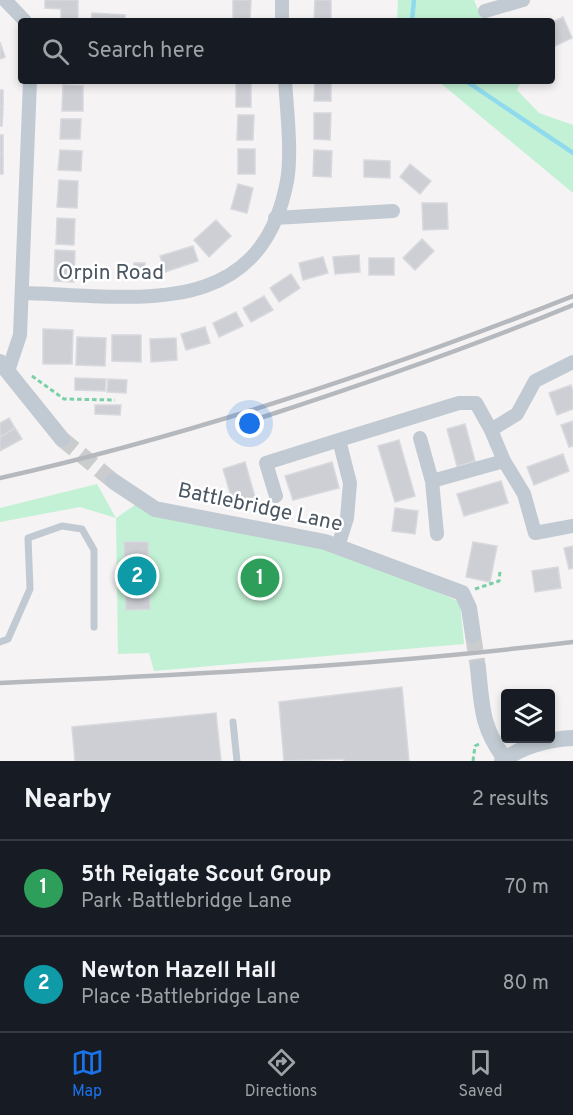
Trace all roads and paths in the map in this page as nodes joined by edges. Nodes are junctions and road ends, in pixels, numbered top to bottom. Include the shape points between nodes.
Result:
1 (5, 0) edge
2 (282, 0) edge
3 (523, 0) edge
4 (485, 11) dead end
5 (22, 18) edge
6 (282, 18) edge
7 (30, 84) edge
8 (285, 84) edge
9 (393, 211) dead end
10 (276, 218) junction
11 (22, 293) junction
12 (573, 362) edge
13 (7, 365) edge
14 (114, 400) dead end
15 (491, 430) junction
16 (420, 438) dead end
17 (62, 439) tunnel mouth
18 (339, 440) junction
19 (504, 461) junction
20 (113, 481) tunnel mouth
21 (432, 481) junction
22 (276, 496) dead end
23 (573, 526) edge
24 (437, 534) dead end
25 (338, 546) junction
26 (500, 571) dead end
27 (462, 593) junction
28 (93, 627) dead end
29 (473, 635) tunnel mouth
30 (0, 642) edge
31 (478, 668) tunnel mouth
32 (233, 722) dead end
33 (573, 738) edge
34 (476, 746) dead end
35 (503, 760) edge
36 (237, 761) edge
37 (473, 761) edge

1 - 5 street
2 - 6 street
3 - 4 street
7 - 11 street
8 - 10 street, Orpin Road via 287,181
9 - 10 street
10 - 11 street, Orpin Road via 268,236 238,270 218,283 187,293 130,298
11 - 13 street via 20,335
12 - 15 street via 535,381 517,414
13 - 14 path via 64,399
13 - 17 street
15 - 18 street via 476,403 459,403
15 - 19 street
16 - 21 street
18 - 22 street via 266,463
18 - 25 street via 350,483 347,518
19 - 21 street
19 - 23 street via 524,494 535,533
20 - 25 street, Battlebridge Lane via 155,509
21 - 24 street
25 - 27 street, Battlebridge Lane
26 - 27 path via 499,581
27 - 29 street
28 - 30 lane via 94,550 82,529 62,526 28,538 30,589 8,639
31 - 35 street via 486,729
32 - 36 lane
33 - 35 street via 557,738 527,747
34 - 37 path

